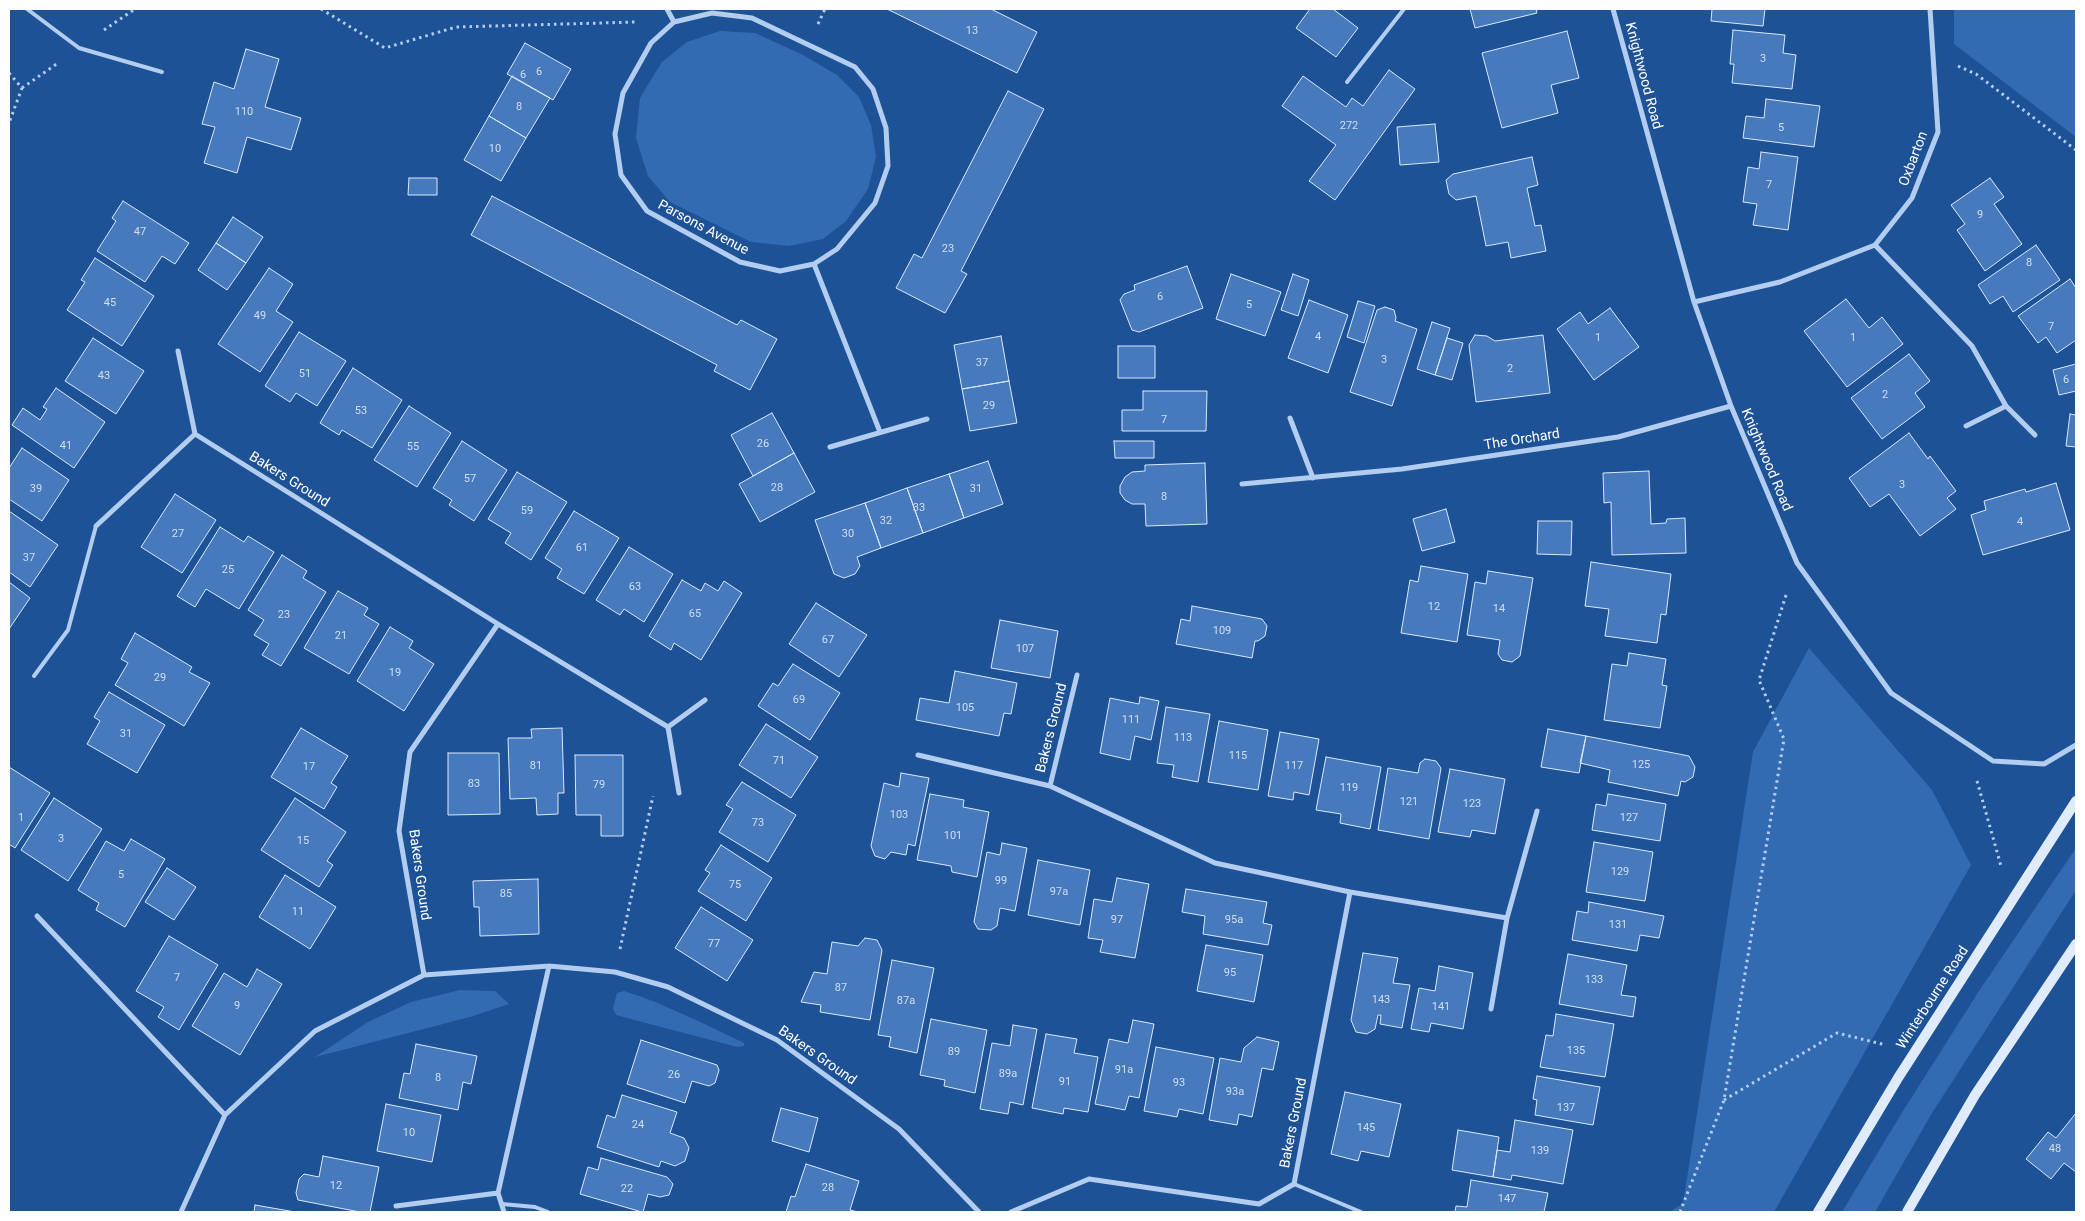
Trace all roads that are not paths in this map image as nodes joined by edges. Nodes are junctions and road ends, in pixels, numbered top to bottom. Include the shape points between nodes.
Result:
1 (27, 9) edge
2 (667, 9) edge
3 (1404, 9) edge
4 (1613, 9) edge
5 (1930, 9) edge
6 (674, 22) junction
7 (162, 72) dead end
8 (1347, 82) dead end
9 (1875, 245) junction
10 (814, 264) junction
11 (1694, 302) junction
12 (178, 351) dead end
13 (1732, 406) junction
14 (2006, 406) junction
15 (1290, 418) dead end
16 (927, 419) dead end
17 (1966, 426) dead end
18 (880, 432) junction
19 (195, 434) junction
20 (2034, 435) dead end
21 (830, 447) dead end
22 (1313, 478) junction
23 (1242, 484) dead end
24 (96, 526) joint
25 (498, 624) junction
26 (1077, 675) dead end
27 (34, 676) dead end
28 (705, 700) dead end
29 (668, 727) junction
30 (2076, 744) edge
31 (918, 755) dead end
32 (1050, 786) junction
33 (679, 793) dead end
34 (2076, 801) edge
35 (1537, 811) dead end
36 (1350, 892) junction
37 (38, 916) dead end
38 (1507, 918) junction
39 (2076, 944) edge
40 (549, 966) junction
41 (424, 975) junction
42 (1491, 1009) dead end
43 (225, 1115) junction
44 (1294, 1184) junction
45 (498, 1193) junction
46 (502, 1204) junction
47 (396, 1206) dead end
48 (181, 1212) edge
49 (504, 1212) edge
50 (548, 1212) edge
51 (978, 1212) edge
52 (1011, 1212) edge
53 (1361, 1212) edge
54 (1818, 1212) edge
55 (1907, 1212) edge

1 - 7 lane via 79,48
2 - 6 street
3 - 8 lane
4 - 11 street, Knightwood Road
5 - 9 street, Oxbarton via 1938,132 1912,198
6 - 10 street, Parsons Avenue via 651,42 622,93 615,134 621,175 648,211 740,262 780,271
6 - 10 street, Parsons Avenue via 712,13 752,18 855,67 873,89 886,128 888,166 885,175 875,203 856,228 837,249
9 - 11 street via 1780,282
9 - 14 street via 1972,346
10 - 18 street
11 - 13 street, Knightwood Road
12 - 19 street
13 - 22 street, The Orchard via 1618,437 1402,470
13 - 30 street, Knightwood Road via 1797,563 1891,693 1993,761 2044,764
14 - 17 street
14 - 20 street
15 - 22 street
16 - 18 street
18 - 21 street
19 - 24 street
19 - 25 street, Bakers Ground
22 - 23 street, The Orchard
24 - 27 lane via 68,630
25 - 29 street, Bakers Ground
25 - 41 street, Bakers Ground via 410,752 400,831
26 - 32 street, Bakers Ground
28 - 29 street
29 - 33 street
31 - 32 street, Bakers Ground
32 - 36 street, Bakers Ground via 1215,863
34 - 54 main road, Winterbourne Road via 1904,1070
35 - 38 street
36 - 38 street, Bakers Ground
36 - 44 street, Bakers Ground
37 - 43 street
38 - 42 street
39 - 55 main road via 1975,1095
40 - 41 street, Bakers Ground
40 - 45 street
40 - 51 street, Bakers Ground via 615,972 668,987 778,1040 899,1129
41 - 43 street, Bakers Ground via 315,1032
43 - 48 street, Bakers Ground
44 - 52 street, Bakers Ground via 1259,1204 1089,1179
44 - 53 lane
45 - 46 street
45 - 47 street
46 - 49 street
46 - 50 lane

